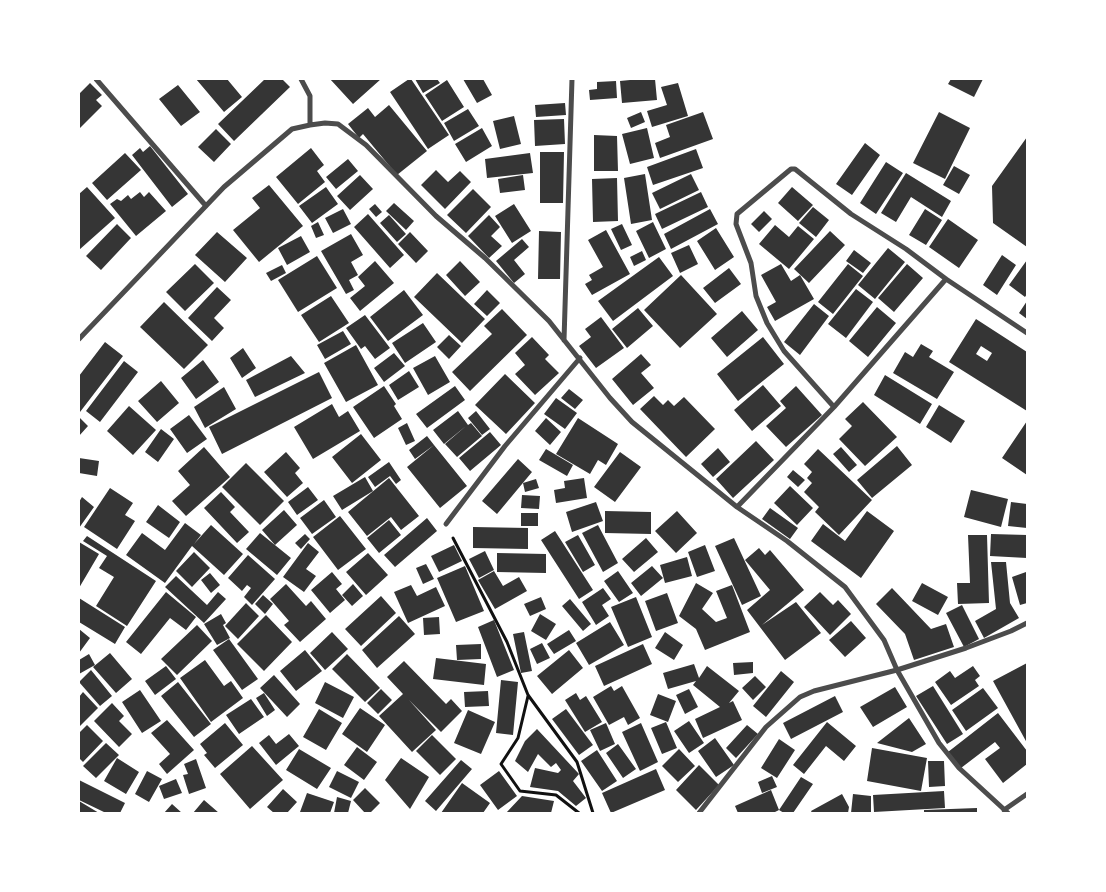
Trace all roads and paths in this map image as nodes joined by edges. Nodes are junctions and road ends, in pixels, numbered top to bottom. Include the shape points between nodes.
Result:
1 (96, 79) edge
2 (301, 79) edge
3 (572, 79) edge
4 (310, 125) junction
5 (206, 206) junction
6 (946, 279) junction
7 (1027, 333) edge
8 (79, 340) edge
9 (564, 340) junction
10 (580, 358) junction
11 (834, 407) junction
12 (737, 507) junction
13 (446, 524) joint
14 (1027, 623) edge
15 (897, 670) junction
16 (528, 695) junction
17 (1027, 794) edge
18 (1006, 811) edge
19 (579, 813) edge
20 (594, 813) edge
21 (699, 813) edge

1 - 5 street
2 - 4 street via 310,96
3 - 9 street
4 - 5 street via 292,129
4 - 9 street via 338,124 366,145 436,216 485,258 549,321
5 - 8 street
6 - 7 street
6 - 11 street
6 - 11 street via 906,248 851,214 795,169 790,169 737,214 736,224 751,263 756,296 767,323 784,351
9 - 10 street
10 - 12 street via 632,422
10 - 13 street via 505,446
11 - 12 street
12 - 15 street via 845,587 884,640
13 - 16 path via 507,642
14 - 15 street via 1011,632
15 - 18 street via 944,749 959,768
15 - 21 street via 800,697 766,727
16 - 19 path via 518,738 501,764 520,790 556,795
16 - 20 path via 578,762
17 - 18 street

